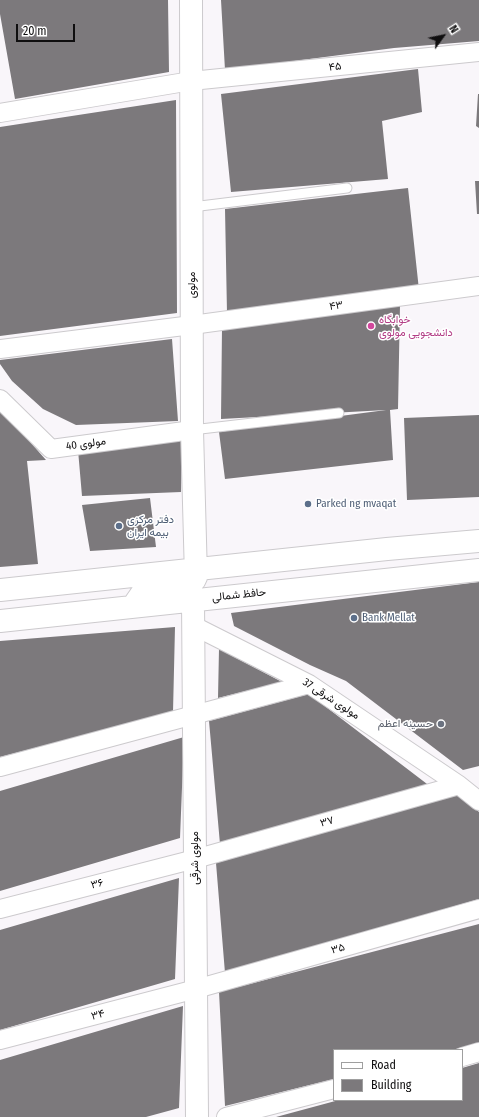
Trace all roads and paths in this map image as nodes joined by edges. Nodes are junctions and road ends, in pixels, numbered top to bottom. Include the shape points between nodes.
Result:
1 (191, 0) edge
2 (479, 52) edge
3 (191, 81) junction
4 (1, 108) edge
5 (347, 188) dead end
6 (192, 207) junction
7 (479, 286) edge
8 (192, 326) junction
9 (0, 349) edge
10 (0, 399) edge
11 (339, 413) dead end
12 (192, 430) junction
13 (479, 541) edge
14 (387, 549) junction
15 (195, 570) junction
16 (479, 570) edge
17 (390, 580) junction
18 (0, 590) edge
19 (193, 600) junction
20 (133, 606) junction
21 (0, 621) edge
22 (194, 626) junction
23 (309, 684) junction
24 (194, 715) junction
25 (0, 767) edge
26 (459, 785) junction
27 (479, 801) edge
28 (195, 859) junction
29 (0, 909) edge
30 (479, 910) edge
31 (196, 989) junction
32 (0, 1040) edge
33 (479, 1052) edge
34 (463, 1057) edge
35 (333, 1089) edge
36 (197, 1117) edge
37 (226, 1117) edge

1 - 3 main road, مولوی
2 - 3 street, ۴۵
3 - 4 street, ۴۵
3 - 6 main road, مولوی
5 - 6 lane
6 - 8 main road, مولوی
7 - 8 street, ۴۳
8 - 9 street, ۴۳
8 - 12 main road, مولوی
10 - 12 street, مولوی 40 via 52,449
11 - 12 lane
12 - 15 main road, مولوی
13 - 14 main road
14 - 15 main road
14 - 17 main road
15 - 18 main road
15 - 20 main road via 195,580 190,585 142,593
16 - 17 main road, حافظ شمالی
17 - 19 main road, حافظ شمالی
19 - 20 main road, حافظ شمالی
19 - 22 main road, مولوی شرقی
20 - 21 main road, حافظ شمالی
22 - 23 street, مولوی شرقی 37
22 - 24 main road, مولوی شرقی
23 - 24 street
23 - 26 street, مولوی شرقی 37
24 - 25 street
24 - 28 main road, مولوی شرقی
26 - 27 street, مولوی شرقی 37
26 - 28 street, ۳۷
28 - 29 street, ۳۶
28 - 31 main road, مولوی شرقی
30 - 31 street, ۳۵
31 - 32 street, ۳۴
31 - 36 main road, مولوی شرقی
33 - 34 street
35 - 37 street

